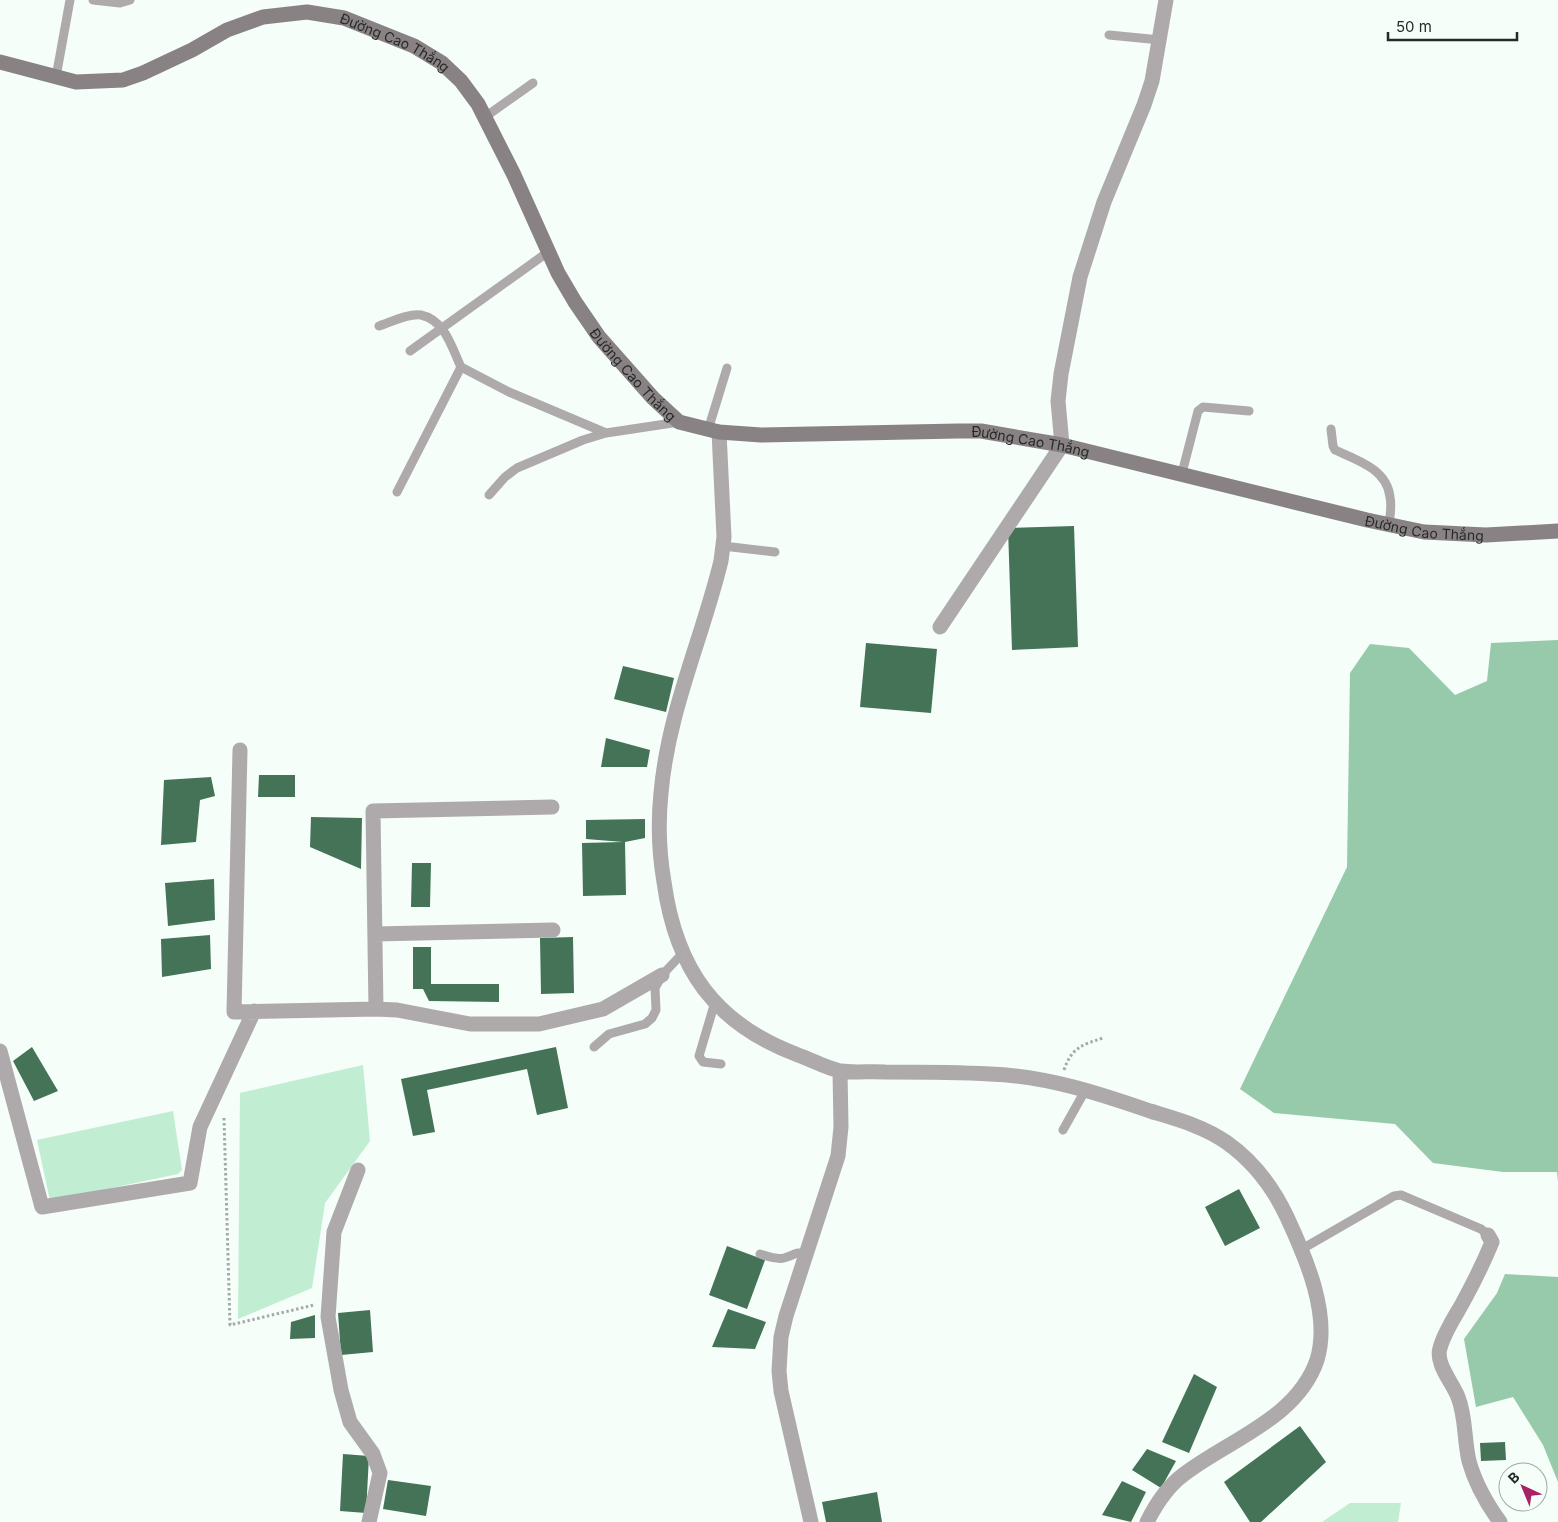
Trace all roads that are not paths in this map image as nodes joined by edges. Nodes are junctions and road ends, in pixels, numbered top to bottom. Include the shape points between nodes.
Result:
1 (70, 0) edge
2 (94, 0) edge
3 (130, 0) edge
4 (1166, 0) edge
5 (1109, 35) dead end
6 (1160, 40) junction
7 (0, 62) edge
8 (56, 77) junction
9 (533, 84) dead end
10 (485, 117) junction
11 (548, 252) junction
12 (380, 326) dead end
13 (443, 328) junction
14 (410, 351) dead end
15 (461, 367) junction
16 (727, 368) dead end
17 (1250, 411) dead end
18 (679, 422) junction
19 (1331, 429) dead end
20 (714, 431) junction
21 (606, 434) junction
22 (1062, 445) junction
23 (1182, 473) junction
24 (397, 492) dead end
25 (489, 495) dead end
26 (1390, 525) junction
27 (1558, 531) edge
28 (723, 546) junction
29 (775, 552) dead end
30 (940, 627) dead end
31 (240, 750) dead end
32 (552, 807) dead end
33 (553, 930) dead end
34 (375, 934) junction
35 (682, 954) junction
36 (662, 975) junction
37 (715, 1002) junction
38 (376, 1009) junction
39 (254, 1011) junction
40 (594, 1047) dead end
41 (0, 1051) edge
42 (721, 1064) dead end
43 (840, 1071) junction
44 (1086, 1089) junction
45 (1064, 1130) dead end
46 (358, 1170) dead end
47 (1488, 1235) joint
48 (1302, 1249) junction
49 (760, 1254) dead end
50 (807, 1254) junction
51 (369, 1522) edge
52 (811, 1522) edge
53 (1147, 1522) edge
54 (1500, 1522) edge

1 - 8 lane
2 - 3 lane via 120,3
4 - 6 street
5 - 6 lane
6 - 22 street via 1144,105 1104,202 1080,277 1058,401
7 - 8 street, Đường Cao Thắng
8 - 10 street, Đường Cao Thắng via 76,82 123,80 192,50 226,30 263,17 307,12 344,18 414,46 442,63 461,80
9 - 10 lane
10 - 11 street, Đường Cao Thắng
11 - 13 lane
11 - 18 street, Đường Cao Thắng via 599,337
12 - 13 lane via 421,315
13 - 14 lane
13 - 15 lane
15 - 21 lane via 509,392
15 - 24 lane
16 - 20 lane
17 - 23 lane via 1203,407 1198,411
18 - 20 street, Đường Cao Thắng
18 - 21 lane
19 - 26 lane via 1335,450 1364,462 1386,484 1390,496
20 - 22 street, Đường Cao Thắng via 762,435 958,430
20 - 28 street
21 - 25 lane via 583,440 517,468
22 - 23 street, Đường Cao Thắng
22 - 30 street
23 - 26 street, Đường Cao Thắng
26 - 27 street, Đường Cao Thắng via 1424,532 1486,535
28 - 29 lane
28 - 35 street via 718,575 672,721 660,796 662,871 667,904
31 - 39 street via 234,1012
32 - 34 street via 373,811
33 - 34 street
34 - 38 street
35 - 36 lane
35 - 37 street via 696,979
36 - 38 street via 603,1009 538,1024 470,1024
36 - 40 lane via 655,988 656,1010 652,1018 644,1024 609,1034
37 - 42 lane via 699,1056 703,1062
37 - 43 street via 758,1037
38 - 39 street
39 - 41 street via 200,1127 190,1183 42,1207
43 - 44 street via 994,1074 1061,1082
43 - 50 street via 838,1156
44 - 45 lane
44 - 48 street via 1204,1129 1242,1154 1271,1187
46 - 51 street via 334,1232 328,1317 350,1422 373,1454 380,1473
47 - 48 lane via 1481,1229 1401,1195
47 - 54 street via 1492,1242 1481,1270 1439,1350 1440,1362 1463,1414 1473,1473
48 - 53 street via 1321,1313 1322,1332 1315,1365 1305,1384 1272,1417 1181,1476 1167,1490
49 - 50 lane via 777,1259 798,1252
50 - 52 street via 783,1330 779,1371

